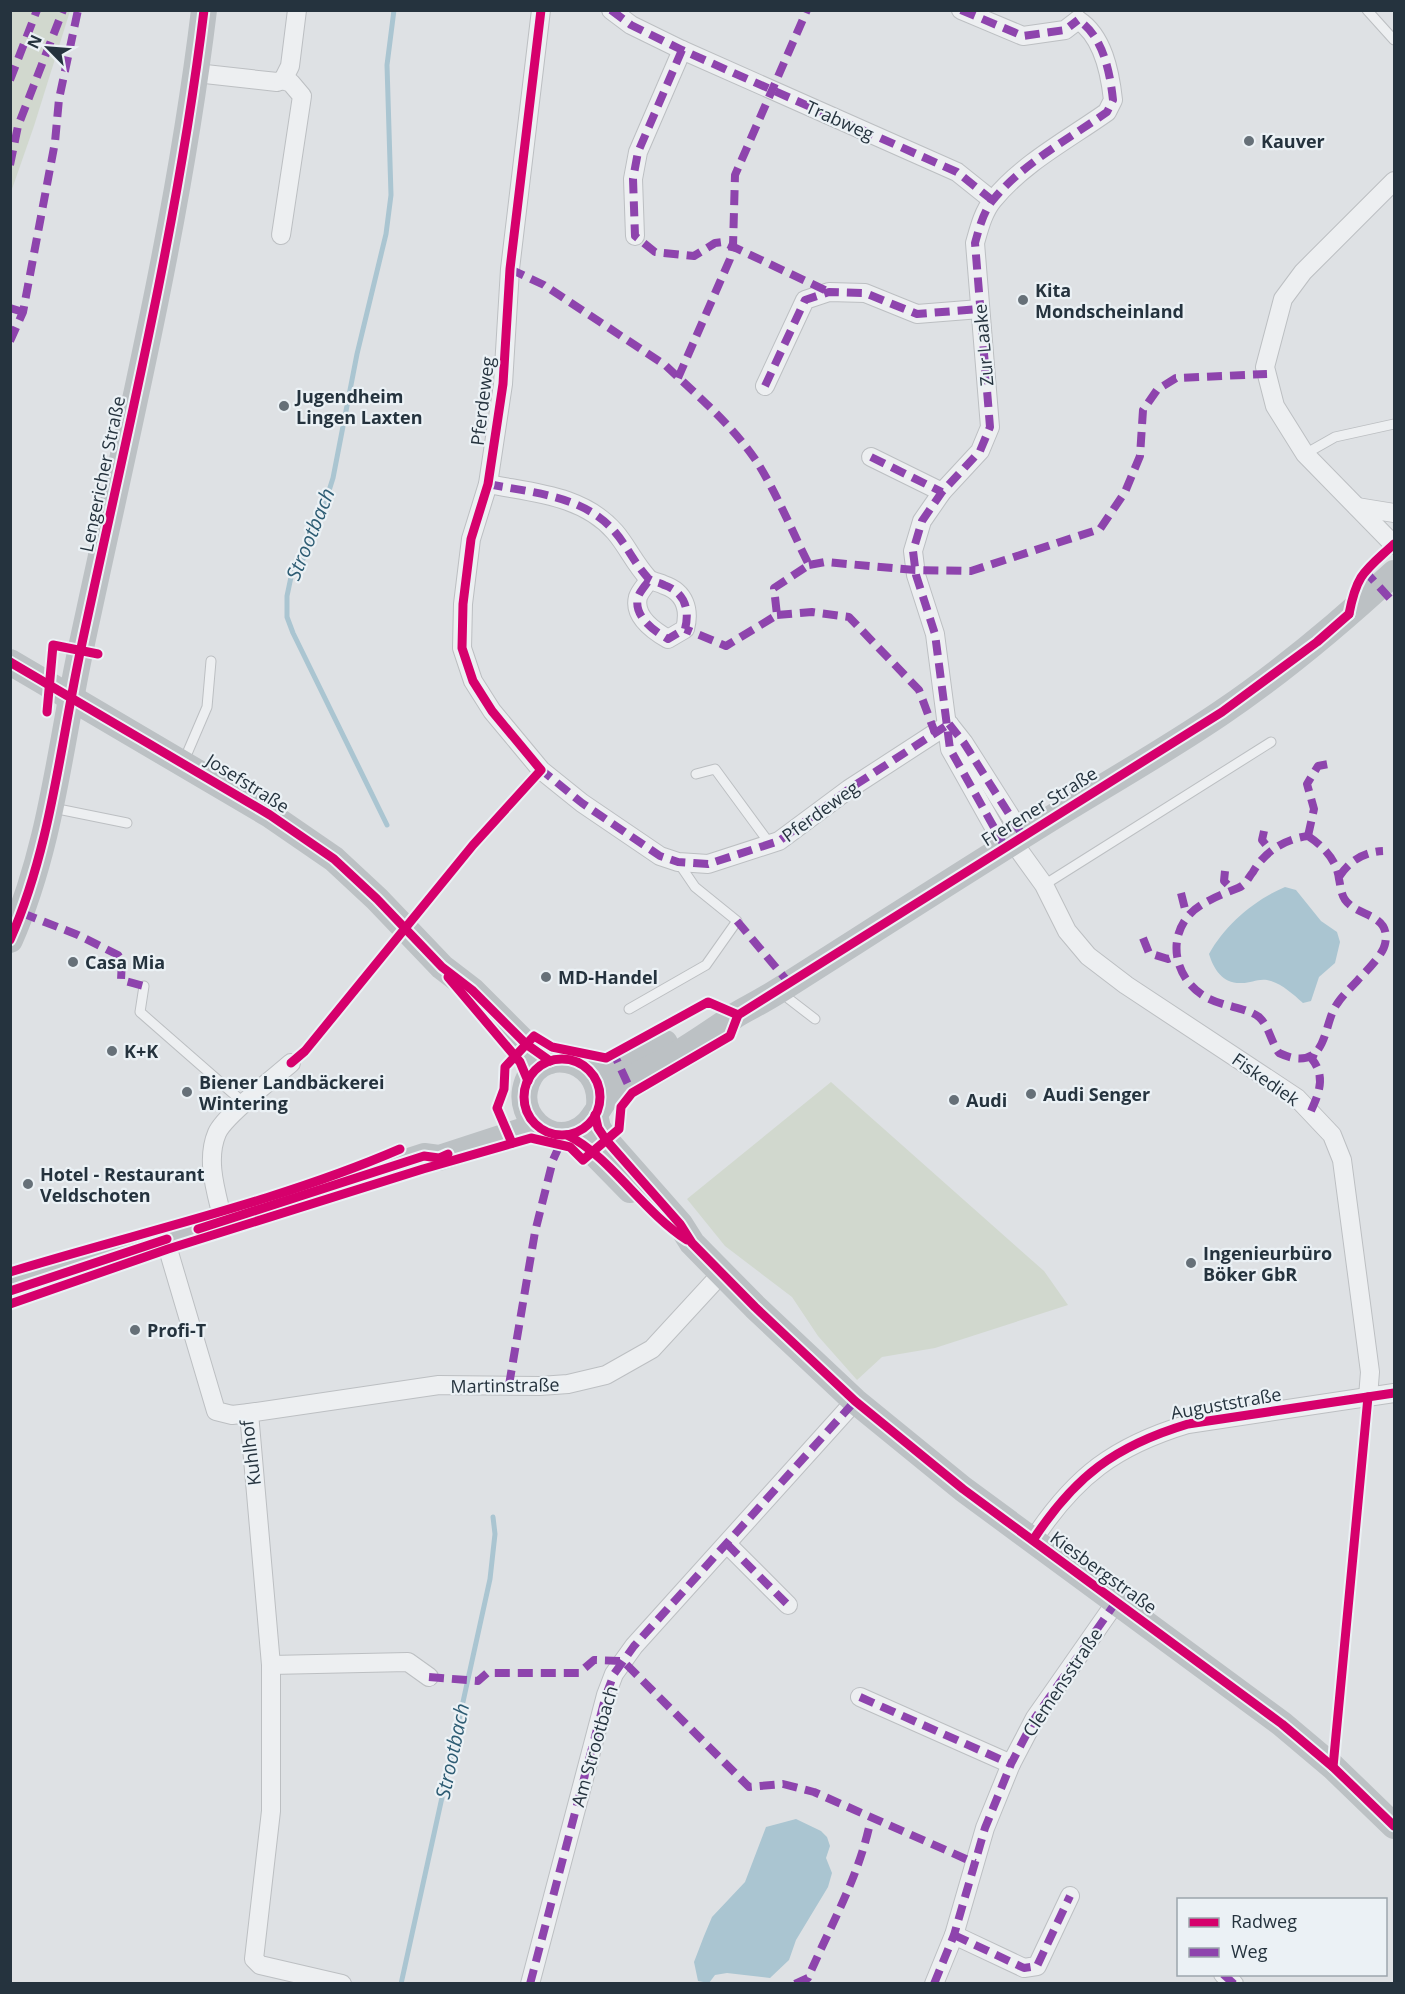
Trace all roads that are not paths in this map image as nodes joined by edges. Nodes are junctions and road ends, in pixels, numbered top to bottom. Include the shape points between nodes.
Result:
1 (204, 10) edge
2 (297, 10) edge
3 (541, 10) edge
4 (611, 10) edge
5 (962, 10) edge
6 (1367, 10) edge
7 (1079, 15) edge
8 (1395, 40) edge
9 (682, 50) junction
10 (196, 73) junction
11 (283, 80) junction
12 (1395, 181) edge
13 (992, 200) junction
14 (281, 235) dead end
15 (635, 236) dead end
16 (980, 309) junction
17 (765, 386) dead end
18 (1395, 424) edge
19 (1305, 454) junction
20 (871, 457) dead end
21 (488, 484) junction
22 (942, 492) junction
23 (1357, 507) junction
24 (1395, 513) edge
25 (1395, 545) edge
26 (1395, 573) edge
27 (649, 580) dead end
28 (211, 661) dead end
29 (10, 662) edge
30 (72, 698) junction
31 (949, 724) junction
32 (1271, 742) dead end
33 (183, 763) junction
34 (696, 774) dead end
35 (51, 807) junction
36 (127, 824) dead end
37 (1013, 842) junction
38 (770, 844) junction
39 (678, 862) junction
40 (1044, 885) junction
41 (18, 897) edge
42 (10, 940) edge
43 (442, 967) junction
44 (144, 986) dead end
45 (779, 990) junction
46 (629, 1009) dead end
47 (738, 1015) junction
48 (815, 1019) dead end
49 (550, 1061) junction
50 (291, 1063) dead end
51 (590, 1071) junction
52 (526, 1092) junction
53 (244, 1103) junction
54 (597, 1110) junction
55 (537, 1126) junction
56 (567, 1135) junction
57 (424, 1156) junction
58 (224, 1221) junction
59 (165, 1239) junction
60 (692, 1243) junction
61 (722, 1273) junction
62 (10, 1291) edge
63 (1395, 1393) edge
64 (1368, 1397) junction
65 (855, 1401) junction
66 (249, 1413) junction
67 (1033, 1540) junction
68 (727, 1544) junction
69 (1116, 1602) junction
70 (788, 1605) dead end
71 (271, 1665) junction
72 (429, 1677) dead end
73 (860, 1698) dead end
74 (1011, 1764) junction
75 (1395, 1826) edge
76 (1070, 1896) dead end
77 (954, 1935) junction
78 (342, 1983) edge
79 (530, 1983) edge
80 (934, 1983) edge

1 - 10 main road, Lengericher Straße
2 - 11 street via 290,66
3 - 21 street, Pferdeweg via 512,257 503,384
4 - 9 street, Trabweg via 631,25
5 - 7 street via 1023,36 1065,30
6 - 8 lane
7 - 13 street, Zur Laake via 1100,45 1113,100 1107,112 1048,153
9 - 13 street, Trabweg via 957,172
9 - 15 street via 638,152 633,179
10 - 11 street
10 - 30 main road, Lengericher Straße via 173,210
11 - 14 street via 302,96
12 - 19 street via 1303,272 1283,299 1265,367 1275,406
13 - 16 street, Zur Laake via 975,243
16 - 17 street via 917,314 865,293 828,292 805,300
16 - 22 street, Zur Laake via 990,427 980,451
18 - 19 lane via 1335,437
19 - 23 street
20 - 22 street
21 - 27 street via 567,500 587,508 614,531
21 - 39 street, Pferdeweg via 471,539 463,604 462,648 473,681 492,711 541,770 650,850
22 - 31 street, Zur Laake via 922,521 913,551 916,575 935,634
23 - 24 street
23 - 25 street
26 - 37 main road, Frerener Straße via 1317,642 1222,712
28 - 33 lane via 207,707
29 - 30 main road, Josefstraße
30 - 33 main road, Josefstraße
30 - 35 main road, Lengericher Straße
31 - 37 street via 950,749
31 - 38 street, Pferdeweg
32 - 40 lane
33 - 43 main road, Josefstraße via 334,859
34 - 38 lane via 715,769
35 - 36 lane
35 - 41 main road, Lengericher Straße
37 - 40 street, Fiskediek
37 - 45 main road, Frerener Straße
38 - 39 street, Pferdeweg via 708,864
39 - 46 lane via 695,887 738,921 706,965
40 - 64 street, Fiskediek via 1067,931 1088,956 1297,1098 1332,1135 1342,1160 1370,1372
41 - 42 main road, Lengericher Straße
43 - 49 main road, Josefstraße
43 - 52 main road, Josefstraße via 460,995 520,1062
44 - 53 lane via 140,1012
45 - 47 main road, Frerener Straße
45 - 48 lane
47 - 51 main road, Frerener Straße via 618,1065
47 - 54 main road, Frerener Straße via 614,1089
49 - 51 main road via 573,1060
49 - 52 main road via 540,1066
50 - 53 street
51 - 54 main road via 598,1086
52 - 55 main road via 529,1116
52 - 57 main road via 512,1114 434,1147
53 - 58 street via 217,1132 212,1155 214,1185
54 - 56 main road via 584,1128
54 - 60 main road, Kiesbergstraße via 598,1128 606,1140
55 - 56 main road via 556,1135
55 - 57 main road via 439,1158
56 - 60 main road, Kiesbergstraße via 584,1143 672,1230
57 - 58 main road
58 - 59 main road
59 - 62 main road
59 - 66 street, Kuhlhof via 216,1411 232,1416
60 - 61 main road, Kiesbergstraße
61 - 65 main road, Kiesbergstraße
61 - 66 street, Martinstraße via 652,1349 606,1375 540,1386 439,1385
63 - 64 street, Auguststraße
64 - 67 street, Auguststraße via 1188,1424 1137,1442 1076,1483
65 - 67 main road, Kiesbergstraße via 902,1442
65 - 68 street, Am Strootbach
66 - 71 street, Kuhlhof
67 - 69 main road, Kiesbergstraße
68 - 70 street
68 - 79 street, Am Strootbach via 634,1646 614,1674
69 - 74 street, Clemensstraße via 1035,1718
69 - 75 main road, Kiesbergstraße via 1282,1724
71 - 72 street via 408,1662
71 - 78 street, Kuhlhof via 271,1811 254,1959 260,1965
73 - 74 street
74 - 77 street, Clemensstraße via 985,1828
76 - 77 street via 1037,1966 1024,1968
77 - 80 street, Clemensstraße

